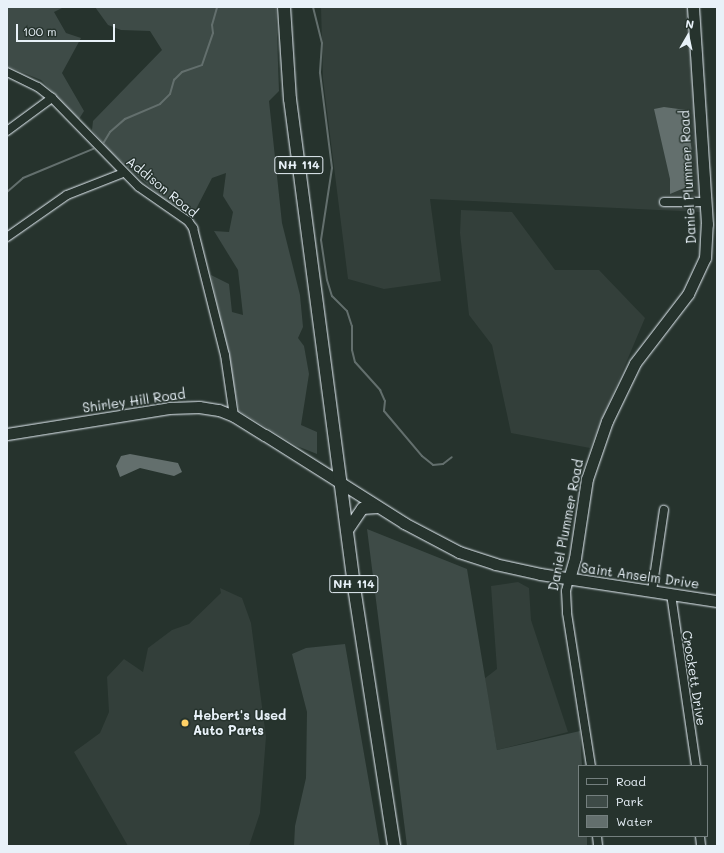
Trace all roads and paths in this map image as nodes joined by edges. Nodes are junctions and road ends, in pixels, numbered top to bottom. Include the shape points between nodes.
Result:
1 (284, 7) edge
2 (693, 7) edge
3 (7, 72) edge
4 (52, 98) junction
5 (7, 131) edge
6 (124, 172) junction
7 (664, 202) dead end
8 (706, 202) junction
9 (7, 237) edge
10 (234, 416) junction
11 (7, 434) edge
12 (341, 484) junction
13 (377, 508) junction
14 (664, 510) dead end
15 (347, 530) junction
16 (569, 579) junction
17 (652, 591) junction
18 (671, 594) junction
19 (717, 601) edge
20 (591, 765) edge
21 (696, 765) edge
22 (394, 846) edge

1 - 12 main road, NH 114 via 290,99
2 - 8 street, Daniel Plummer Road
3 - 4 street, Addison Road via 38,86
4 - 5 street
4 - 6 street, Addison Road
6 - 9 street via 67,195
6 - 10 street, Addison Road via 157,201 188,221 196,234 229,374
7 - 8 street
8 - 16 street, Daniel Plummer Road via 707,239 702,267 688,294 636,363 607,421 587,479 575,558
10 - 11 street, Shirley Hill Road via 206,408 181,407
10 - 12 street, Shirley Hill Road
12 - 13 street, Saint Anselm Drive
12 - 15 main road, NH 114
13 - 15 street via 362,508
13 - 16 street, Saint Anselm Drive via 431,538 476,558 527,572
14 - 17 street
15 - 22 main road, NH 114
16 - 17 street, Saint Anselm Drive
16 - 20 street, Daniel Plummer Road via 566,590 567,613
17 - 18 street, Saint Anselm Drive
18 - 19 street, Saint Anselm Drive
18 - 21 street, Crockett Drive

